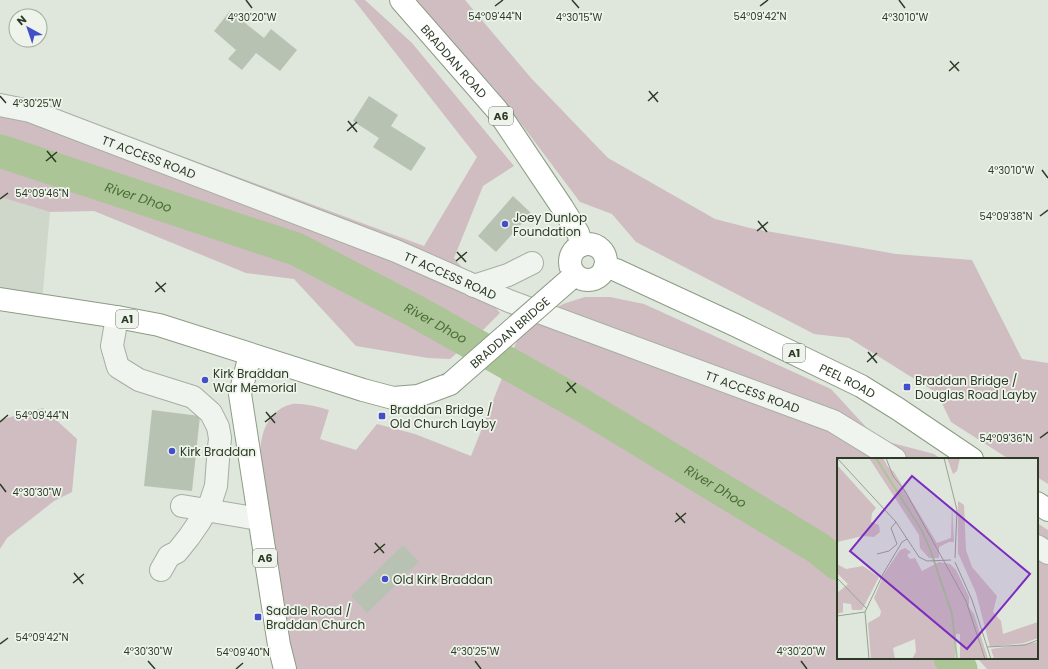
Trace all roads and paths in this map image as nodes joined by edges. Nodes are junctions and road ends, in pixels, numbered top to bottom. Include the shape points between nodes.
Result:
1 (401, 0) edge
2 (0, 105) edge
3 (582, 245) junction
4 (532, 264) dead end
5 (605, 267) junction
6 (572, 277) junction
7 (474, 286) junction
8 (0, 299) edge
9 (118, 317) junction
10 (250, 355) junction
11 (893, 458) edge
12 (971, 458) edge
13 (1038, 504) edge
14 (182, 506) dead end
15 (206, 509) junction
16 (1048, 510) edge
17 (259, 519) junction
18 (1038, 547) edge
19 (1048, 553) edge
20 (161, 570) dead end
21 (285, 669) edge

1 - 3 highway, BRADDAN ROAD / A6 via 496,110 562,206
2 - 7 lane, TT ACCESS ROAD via 44,116 396,251
3 - 5 highway via 590,244 603,252 606,259
3 - 6 highway via 574,250 570,258
4 - 7 lane
5 - 6 highway via 600,275 592,279
5 - 12 highway, PEEL ROAD / A1 via 728,322 860,386
6 - 10 highway, BRADDAN BRIDGE / A1, bridge via 450,384 418,396 393,398
7 - 11 lane, TT ACCESS ROAD via 833,421
8 - 9 highway, A1
9 - 10 highway, A1 via 159,325
9 - 15 lane via 112,346 118,367 139,380 193,397 211,413 218,427 220,438 216,486
10 - 17 highway, A6 via 240,394
13 - 16 highway
14 - 15 lane
15 - 17 lane
15 - 20 lane via 189,537 177,552 169,556
17 - 21 highway, A6
18 - 19 lane

